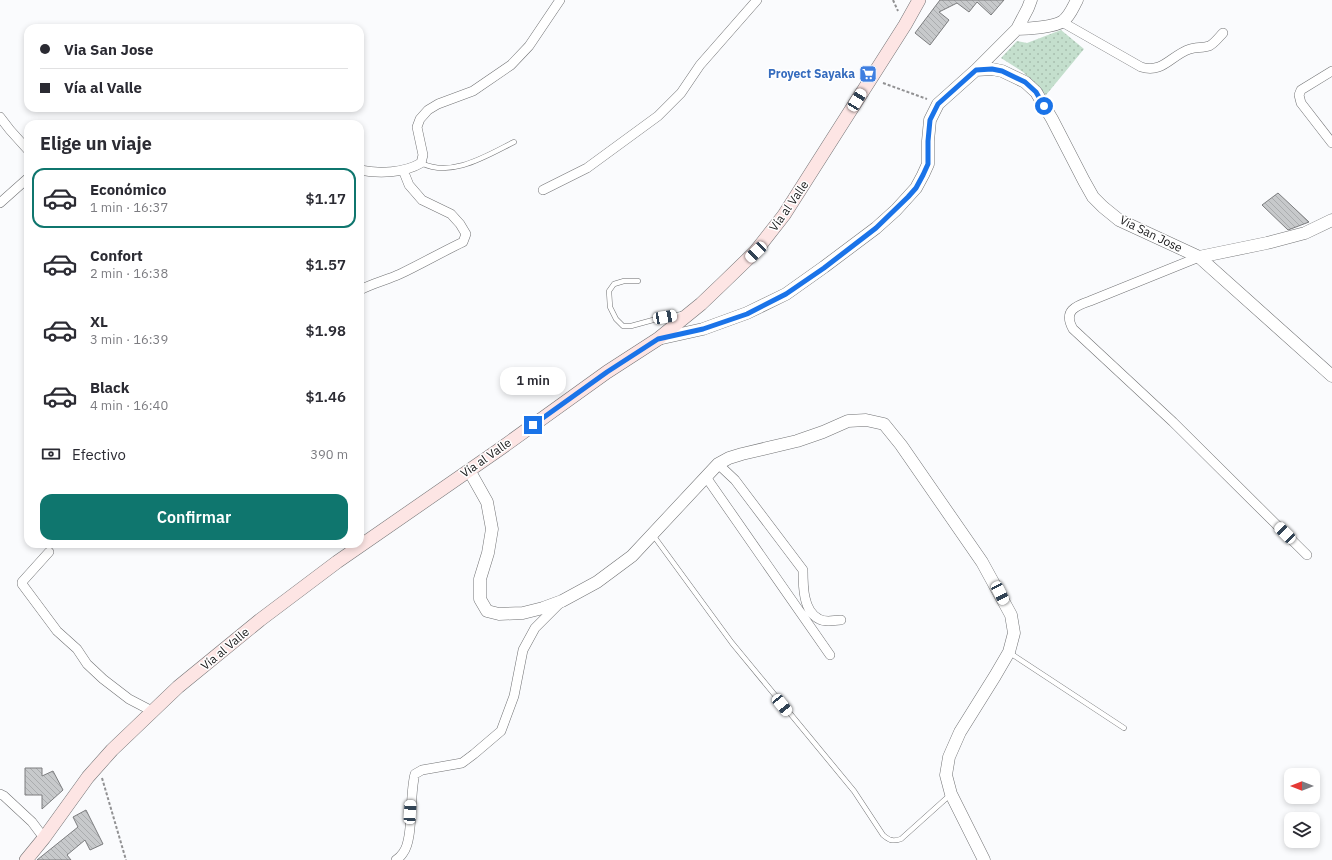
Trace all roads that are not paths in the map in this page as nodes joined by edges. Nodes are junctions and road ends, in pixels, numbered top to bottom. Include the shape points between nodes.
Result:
1 (560, 0) edge
2 (757, 0) edge
3 (919, 0) edge
4 (1031, 0) edge
5 (1077, 0) edge
6 (1062, 22) junction
7 (1017, 29) junction
8 (1223, 33) dead end
9 (976, 70) junction
10 (1332, 71) edge
11 (0, 117) edge
12 (514, 142) dead end
13 (1332, 143) edge
14 (24, 146) edge
15 (421, 163) junction
16 (364, 170) edge
17 (403, 170) junction
18 (24, 182) edge
19 (543, 190) dead end
20 (0, 204) edge
21 (1332, 220) edge
22 (1199, 257) junction
23 (638, 281) dead end
24 (364, 288) edge
25 (690, 313) junction
26 (658, 339) junction
27 (1332, 376) edge
28 (718, 464) junction
29 (469, 470) junction
30 (706, 477) junction
31 (652, 534) junction
32 (364, 537) edge
33 (352, 548) edge
34 (49, 552) dead end
35 (1307, 555) dead end
36 (562, 601) junction
37 (841, 620) dead end
38 (1008, 652) junction
39 (830, 655) dead end
40 (152, 710) junction
41 (1124, 728) dead end
42 (0, 794) edge
43 (951, 794) junction
44 (44, 838) junction
45 (26, 860) edge
46 (396, 860) edge
47 (984, 860) edge

1 - 15 street via 529,46 511,65 473,91 438,104 420,119 417,127 423,155
2 - 19 street via 658,116 587,168
3 - 25 main road, Vía al Valle via 784,215 756,252
4 - 7 street
5 - 6 street
6 - 7 street
6 - 8 street via 1141,68 1150,69 1162,67 1190,49 1210,46
7 - 9 street
9 - 22 street, Via San Jose via 1002,71 1025,82 1036,92 1084,181 1103,207 1119,220
9 - 26 street via 938,104 930,120 928,164 923,175 916,188 876,228 786,294 747,314 703,329
10 - 13 street via 1301,90 1299,99
11 - 14 street
12 - 15 lane via 481,158 447,169 430,168
15 - 17 street
16 - 17 street
17 - 24 street via 409,185 422,200 451,214 460,224 466,238 463,242 399,275
18 - 20 street
21 - 22 street via 1305,233
22 - 27 street, Via San Jose
22 - 35 street via 1078,305 1069,316 1069,323
23 - 25 lane via 614,284 609,291 610,307 623,326
25 - 26 main road, Vía al Valle
26 - 29 main road, Vía al Valle
28 - 30 street
28 - 37 street via 736,480 803,570 804,597 809,610 818,619
28 - 38 street via 742,454 797,441 848,421 866,420 884,424 982,562 1012,615 1014,633
29 - 32 main road, Vía al Valle
29 - 36 street via 487,502 492,529 480,579 480,599 488,611 499,614 523,613
30 - 31 street
30 - 39 street
31 - 36 street via 632,556 597,582
31 - 43 lane via 732,643 854,791 883,835 894,842 901,839
33 - 40 main road, Vía al Valle via 260,620
34 - 40 street via 22,584 57,631 77,649 98,674 129,699
36 - 46 street via 535,628 523,650 514,696 501,731 462,763 422,770 415,774 412,784 409,840 404,853
38 - 41 lane
38 - 43 street via 948,757 946,775
40 - 44 main road, Vía al Valle via 112,750 73,796
42 - 44 street via 32,822
43 - 47 street
44 - 45 main road, Vía al Valle

